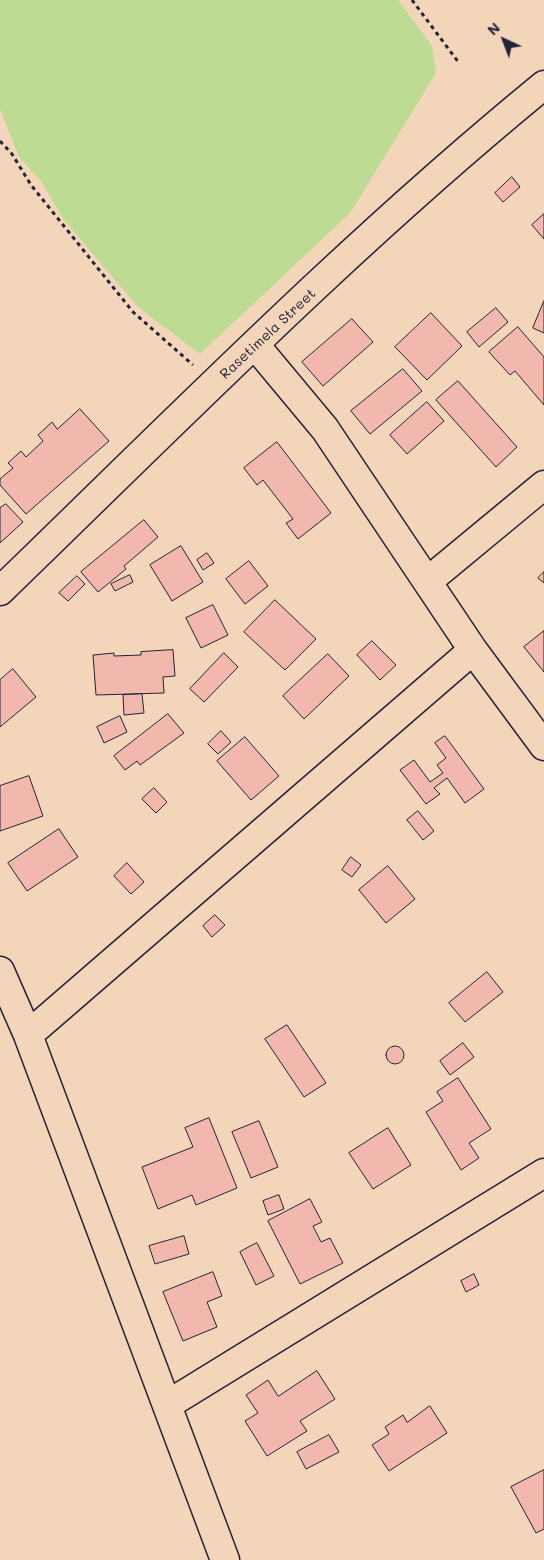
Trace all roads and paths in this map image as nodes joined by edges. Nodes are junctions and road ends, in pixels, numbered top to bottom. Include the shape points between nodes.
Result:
1 (412, 0) edge
2 (459, 64) dead end
3 (544, 85) edge
4 (0, 141) edge
5 (255, 345) junction
6 (212, 386) junction
7 (544, 486) edge
8 (428, 581) junction
9 (0, 592) edge
10 (473, 650) junction
11 (544, 746) edge
12 (0, 971) edge
13 (28, 1035) junction
14 (544, 1173) edge
15 (167, 1405) junction
16 (225, 1560) edge

1 - 2 path
3 - 5 street, Rasetimela Street via 486,133
4 - 6 path via 31,185 134,312
5 - 6 street, Rasetimela Street
5 - 8 street via 325,429
6 - 9 street, Rasetimela Street
7 - 8 street
8 - 10 street
10 - 11 street
10 - 13 street
12 - 13 street
13 - 15 street
14 - 15 street
15 - 16 street

